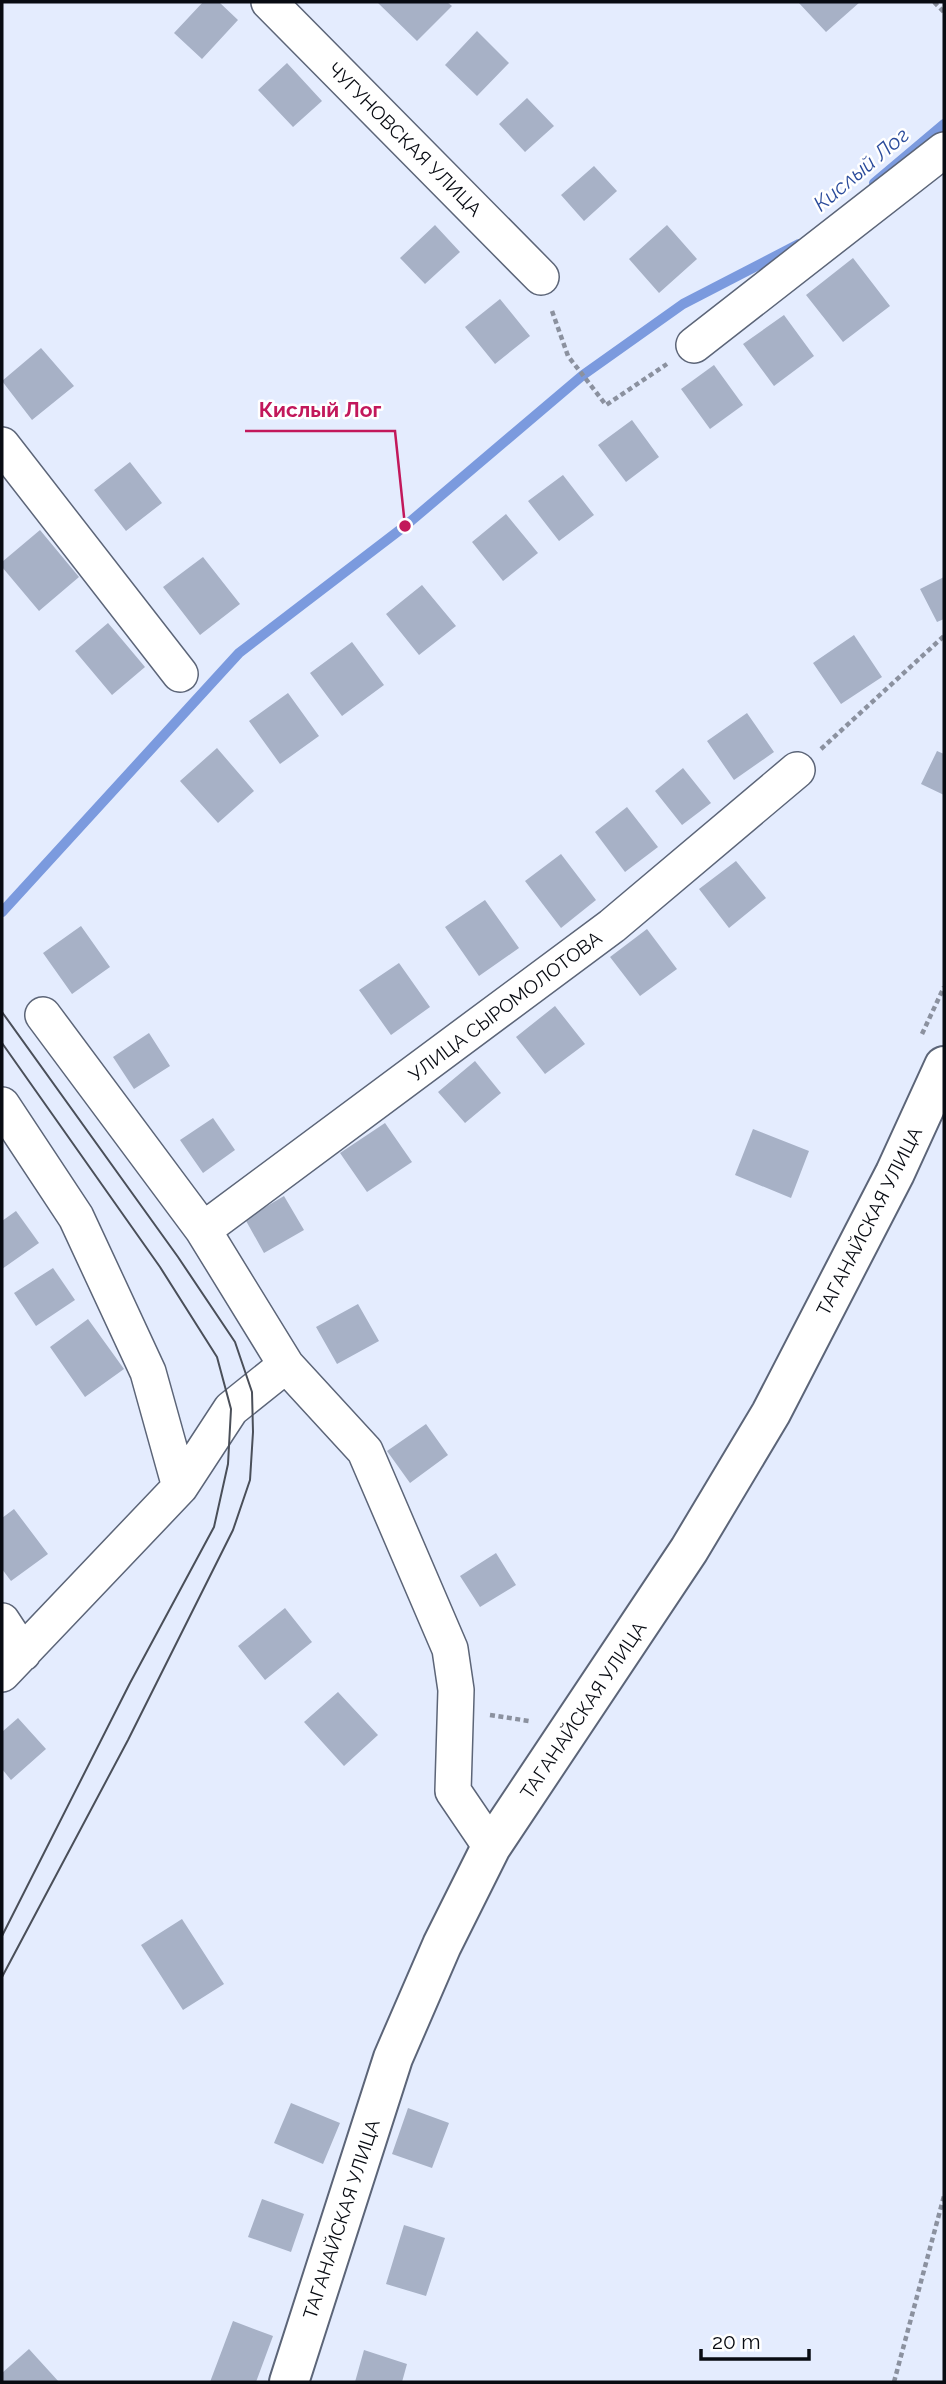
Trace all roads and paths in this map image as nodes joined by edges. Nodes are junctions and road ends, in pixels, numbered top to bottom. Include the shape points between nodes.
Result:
1 (269, 2) edge
2 (934, 2) edge
3 (944, 12) edge
4 (944, 150) edge
5 (541, 277) joint
6 (694, 345) joint
7 (2, 445) edge
8 (944, 636) edge
9 (180, 674) dead end
10 (797, 771) joint
11 (944, 987) edge
12 (43, 1015) dead end
13 (930, 1056) edge
14 (2, 1105) edge
15 (203, 1230) junction
16 (286, 1365) junction
17 (180, 1487) junction
18 (2, 1621) edge
19 (12, 1664) edge
20 (456, 1690) junction
21 (538, 1713) dead end
22 (491, 1847) junction
23 (944, 2196) edge
24 (289, 2382) edge
25 (894, 2382) edge

1 - 5 street, ЧУГУНОВСКАЯ УЛИЦА
2 - 3 path
4 - 6 street
5 - 6 path via 568,356 606,405
7 - 9 street
8 - 10 path
10 - 15 street, УЛИЦА СЫРОМОЛОТОВА via 612,926
11 - 13 path
12 - 15 street
13 - 22 main road, ТАГАНАЙСКАЯ УЛИЦА via 895,1173 771,1413 689,1550
14 - 17 street via 76,1217 148,1372
15 - 16 street
16 - 17 street via 231,1409
16 - 20 street via 365,1451 450,1649
17 - 19 street
18 - 19 street
20 - 21 path via 495,1718 531,1721
20 - 22 street via 453,1791
22 - 24 main road, ТАГАНАЙСКАЯ УЛИЦА via 393,2058
23 - 25 path

